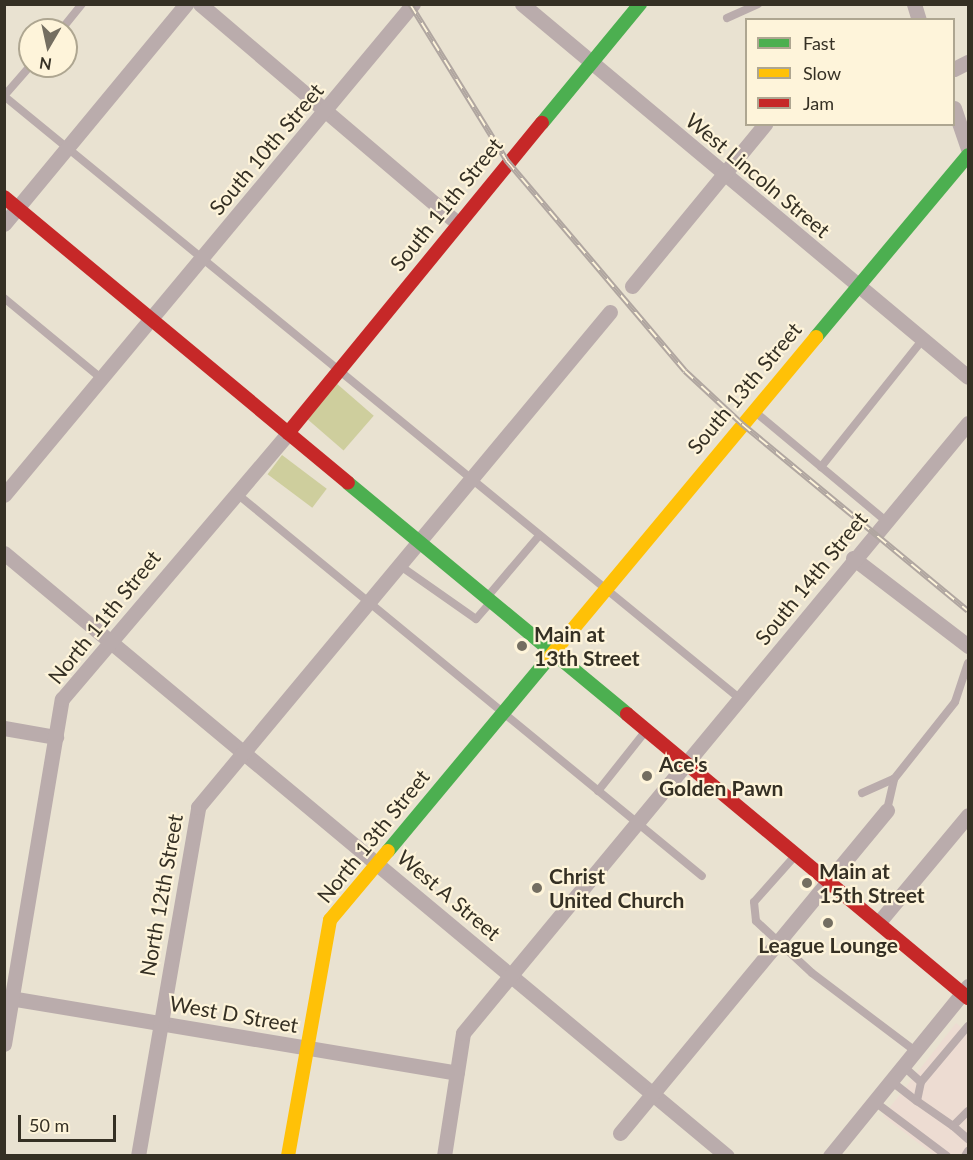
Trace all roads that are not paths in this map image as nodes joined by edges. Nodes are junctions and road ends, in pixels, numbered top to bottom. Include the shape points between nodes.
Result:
1 (82, 4) edge
2 (186, 4) edge
3 (200, 4) edge
4 (413, 4) edge
5 (522, 4) edge
6 (640, 4) edge
7 (758, 4) edge
8 (71, 18) edge
9 (727, 18) dead end
10 (590, 60) junction
11 (969, 62) edge
12 (955, 69) edge
13 (20, 78) edge
14 (4, 96) edge
15 (325, 110) junction
16 (955, 111) edge
17 (763, 126) edge
18 (67, 148) junction
19 (969, 149) edge
20 (969, 155) edge
21 (723, 174) junction
22 (4, 197) edge
23 (18, 208) junction
24 (457, 223) junction
25 (4, 224) edge
26 (201, 260) junction
27 (858, 285) junction
28 (632, 286) dead end
29 (4, 298) edge
30 (610, 312) dead end
31 (152, 320) junction
32 (923, 339) junction
33 (338, 370) junction
34 (969, 377) edge
35 (102, 379) junction
36 (753, 410) junction
37 (969, 423) edge
38 (288, 433) junction
39 (821, 467) junction
40 (470, 480) junction
41 (236, 493) junction
42 (4, 495) edge
43 (885, 520) junction
44 (538, 537) junction
45 (420, 540) junction
46 (4, 553) edge
47 (853, 558) junction
48 (399, 565) junction
49 (603, 590) junction
50 (490, 598) junction
51 (369, 601) junction
52 (110, 641) junction
53 (969, 646) edge
54 (554, 650) junction
55 (969, 663) edge
56 (739, 698) junction
57 (502, 712) junction
58 (4, 728) edge
59 (648, 729) junction
60 (56, 737) junction
61 (244, 752) junction
62 (687, 761) junction
63 (894, 779) junction
64 (598, 791) junction
65 (862, 793) dead end
66 (887, 810) joint
67 (969, 815) edge
68 (635, 823) junction
69 (798, 853) junction
70 (377, 862) junction
71 (702, 876) dead end
72 (830, 880) junction
73 (879, 922) junction
74 (778, 943) junction
75 (510, 974) junction
76 (967, 992) edge
77 (8, 997) edge
78 (161, 1023) junction
79 (969, 1026) edge
80 (4, 1044) edge
81 (307, 1048) junction
82 (915, 1051) junction
83 (903, 1066) junction
84 (457, 1073) junction
85 (891, 1081) junction
86 (921, 1082) junction
87 (654, 1094) junction
88 (874, 1101) junction
89 (917, 1101) junction
90 (969, 1111) edge
91 (953, 1126) junction
92 (620, 1133) dead end
93 (969, 1139) edge
94 (969, 1151) edge
95 (138, 1155) edge
96 (288, 1155) edge
97 (444, 1155) edge
98 (727, 1155) edge
99 (830, 1155) edge
100 (947, 1155) edge
101 (965, 1155) edge

1 - 8 lane
2 - 18 street
3 - 15 street
4 - 15 street, South 10th Street
5 - 10 street, West Lincoln Street
6 - 10 street, South 11th Street
7 - 9 lane
10 - 21 street, West Lincoln Street
10 - 24 street, South 11th Street
11 - 12 street
13 - 14 lane
14 - 18 lane
15 - 24 street
15 - 26 street, South 10th Street
16 - 19 street
17 - 21 street
18 - 23 street
18 - 26 lane
20 - 27 street, South 13th Street
21 - 27 street, West Lincoln Street
21 - 28 street
22 - 23 street
23 - 25 street
23 - 31 street
24 - 33 street, South 11th Street
26 - 31 street, South 10th Street
26 - 33 lane
27 - 32 street, West Lincoln Street
27 - 36 street, South 13th Street
29 - 35 lane
30 - 40 street, North 12th Street
31 - 35 street, South 10th Street
31 - 38 street
32 - 34 street, West Lincoln Street
32 - 39 lane
33 - 38 street, South 11th Street
33 - 40 lane
35 - 42 street, South 10th Street
36 - 39 lane
36 - 49 street, South 13th Street
37 - 43 street, South 14th Street
38 - 41 street, North 11th Street
38 - 45 street
39 - 43 lane
40 - 44 lane
40 - 45 street, North 12th Street
41 - 51 lane
41 - 52 street, North 11th Street
43 - 47 street, South 14th Street
44 - 49 lane
44 - 50 lane
45 - 48 street, North 12th Street
45 - 50 street
46 - 52 street, West A Street
47 - 53 street
47 - 56 street, South 14th Street
48 - 50 lane via 476,619
48 - 51 street, North 12th Street
49 - 54 street, South 13th Street
49 - 56 lane
50 - 54 street
51 - 57 lane
51 - 61 street, North 12th Street
52 - 60 street, North 11th Street via 62,699
52 - 61 street, West A Street
54 - 57 street, North 13th Street
54 - 59 street
55 - 63 lane via 951,707
56 - 62 street, South 14th Street
57 - 64 lane
57 - 70 street, North 13th Street
58 - 60 street
59 - 62 street
59 - 64 lane
60 - 77 street, North 11th Street
61 - 70 street, West A Street
61 - 78 street, North 12th Street via 198,807
62 - 68 street, South 14th Street
62 - 69 street
63 - 65 lane
63 - 66 lane
64 - 68 lane
66 - 72 street
67 - 73 street
68 - 71 lane
68 - 75 street, South 14th Street
69 - 72 street
69 - 74 lane via 751,909
70 - 75 street, West A Street
70 - 81 street, North 13th Street via 330,920
72 - 73 street
72 - 74 street
73 - 76 street
74 - 82 lane
74 - 87 street
75 - 84 street, South 14th Street via 463,1033
75 - 87 street, West A Street
76 - 82 street
77 - 78 street, West D Street
77 - 80 street, North 11th Street
78 - 81 street, West D Street
78 - 95 street, North 12th Street
79 - 86 lane
81 - 84 street, West D Street
81 - 96 street, North 13th Street
82 - 83 street
83 - 85 street
83 - 86 lane
84 - 97 street, South 14th Street
85 - 88 street
85 - 89 lane
86 - 89 lane
87 - 92 street
87 - 98 street, West A Street
88 - 99 street
88 - 100 lane
89 - 91 lane
90 - 91 lane
91 - 93 lane
94 - 101 lane

